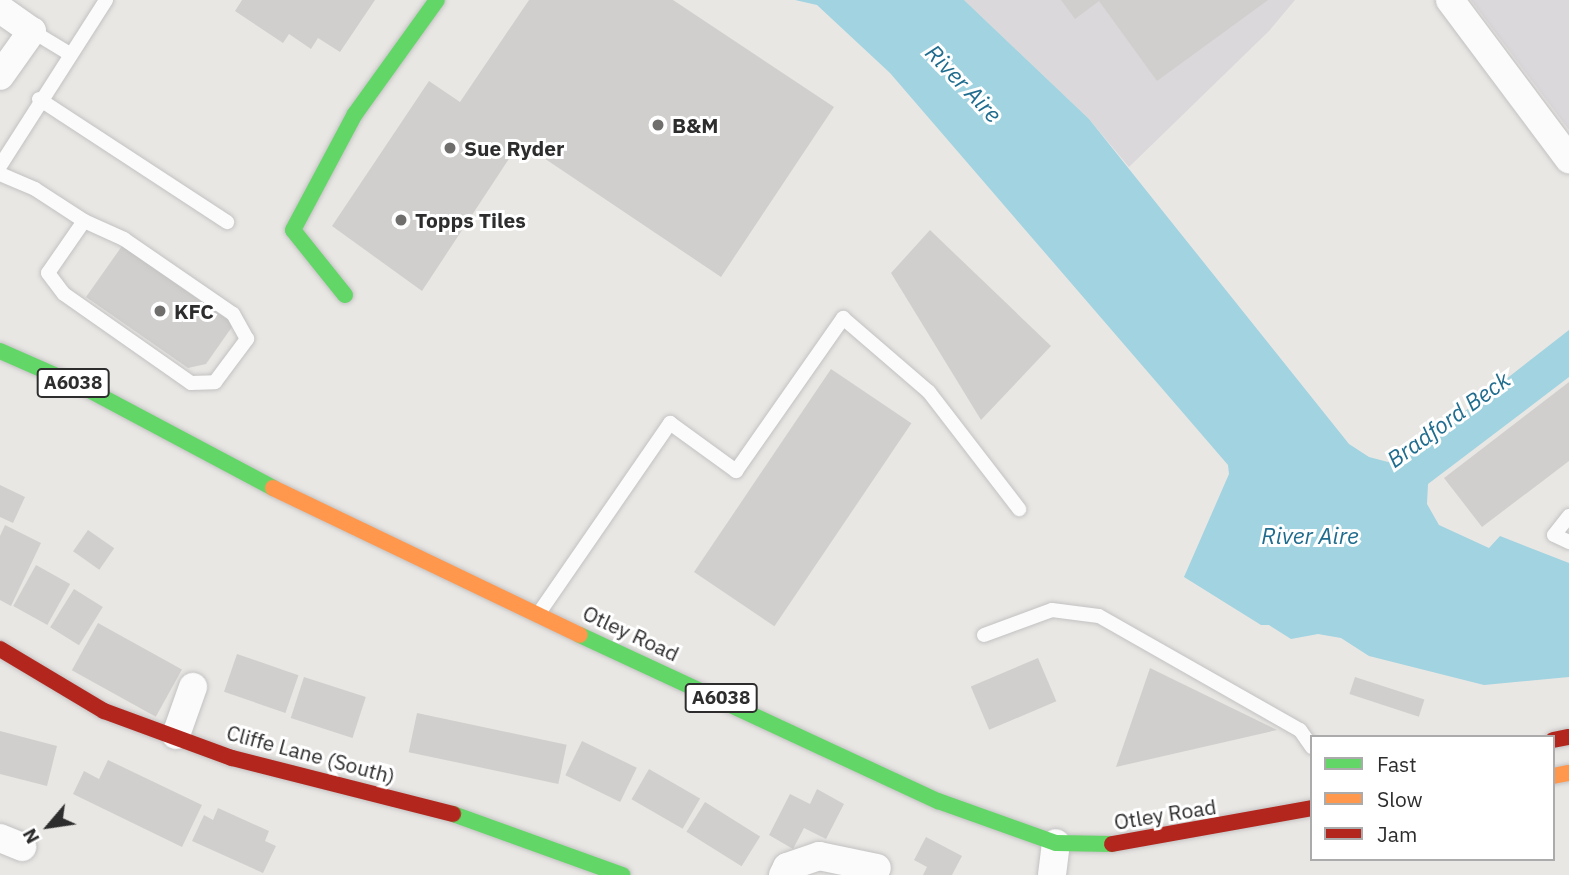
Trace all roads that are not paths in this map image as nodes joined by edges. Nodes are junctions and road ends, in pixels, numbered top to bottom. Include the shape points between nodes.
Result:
1 (106, 0) edge
2 (437, 0) edge
3 (1450, 0) edge
4 (0, 9) edge
5 (32, 31) junction
6 (70, 54) junction
7 (0, 76) edge
8 (39, 99) junction
9 (1569, 159) edge
10 (0, 166) edge
11 (0, 174) edge
12 (84, 221) junction
13 (227, 222) dead end
14 (345, 295) dead end
15 (0, 351) edge
16 (1019, 509) dead end
17 (1569, 516) edge
18 (1569, 542) edge
19 (539, 613) junction
20 (984, 635) dead end
21 (0, 649) edge
22 (193, 687) dead end
23 (176, 735) junction
24 (1310, 744) edge
25 (1310, 808) edge
26 (1056, 843) junction
27 (877, 868) dead end
28 (622, 875) edge
29 (783, 875) edge
30 (1052, 875) edge

1 - 6 lane
2 - 14 main road via 355,114 293,230
3 - 9 street
4 - 5 street
5 - 6 lane
5 - 7 street
6 - 8 lane
8 - 10 lane
8 - 13 lane
11 - 12 lane via 35,189
12 - 12 lane via 124,239 233,314 247,339 215,382 191,383 64,294 48,273
15 - 19 main road, Otley Road / A6038 via 89,390 333,520
16 - 19 lane via 929,392 843,318 736,471 670,423
17 - 18 lane via 1554,536
19 - 26 main road, Otley Road / A6038 via 938,802
20 - 24 lane via 1052,610 1099,616 1300,730
21 - 23 main road, Cliffe Lane (South) via 104,711
22 - 23 street
23 - 28 main road, Cliffe Lane (South) via 232,758 465,817
25 - 26 main road, Otley Road / A6038 via 1134,842
26 - 30 street
27 - 29 street via 819,856 787,867

